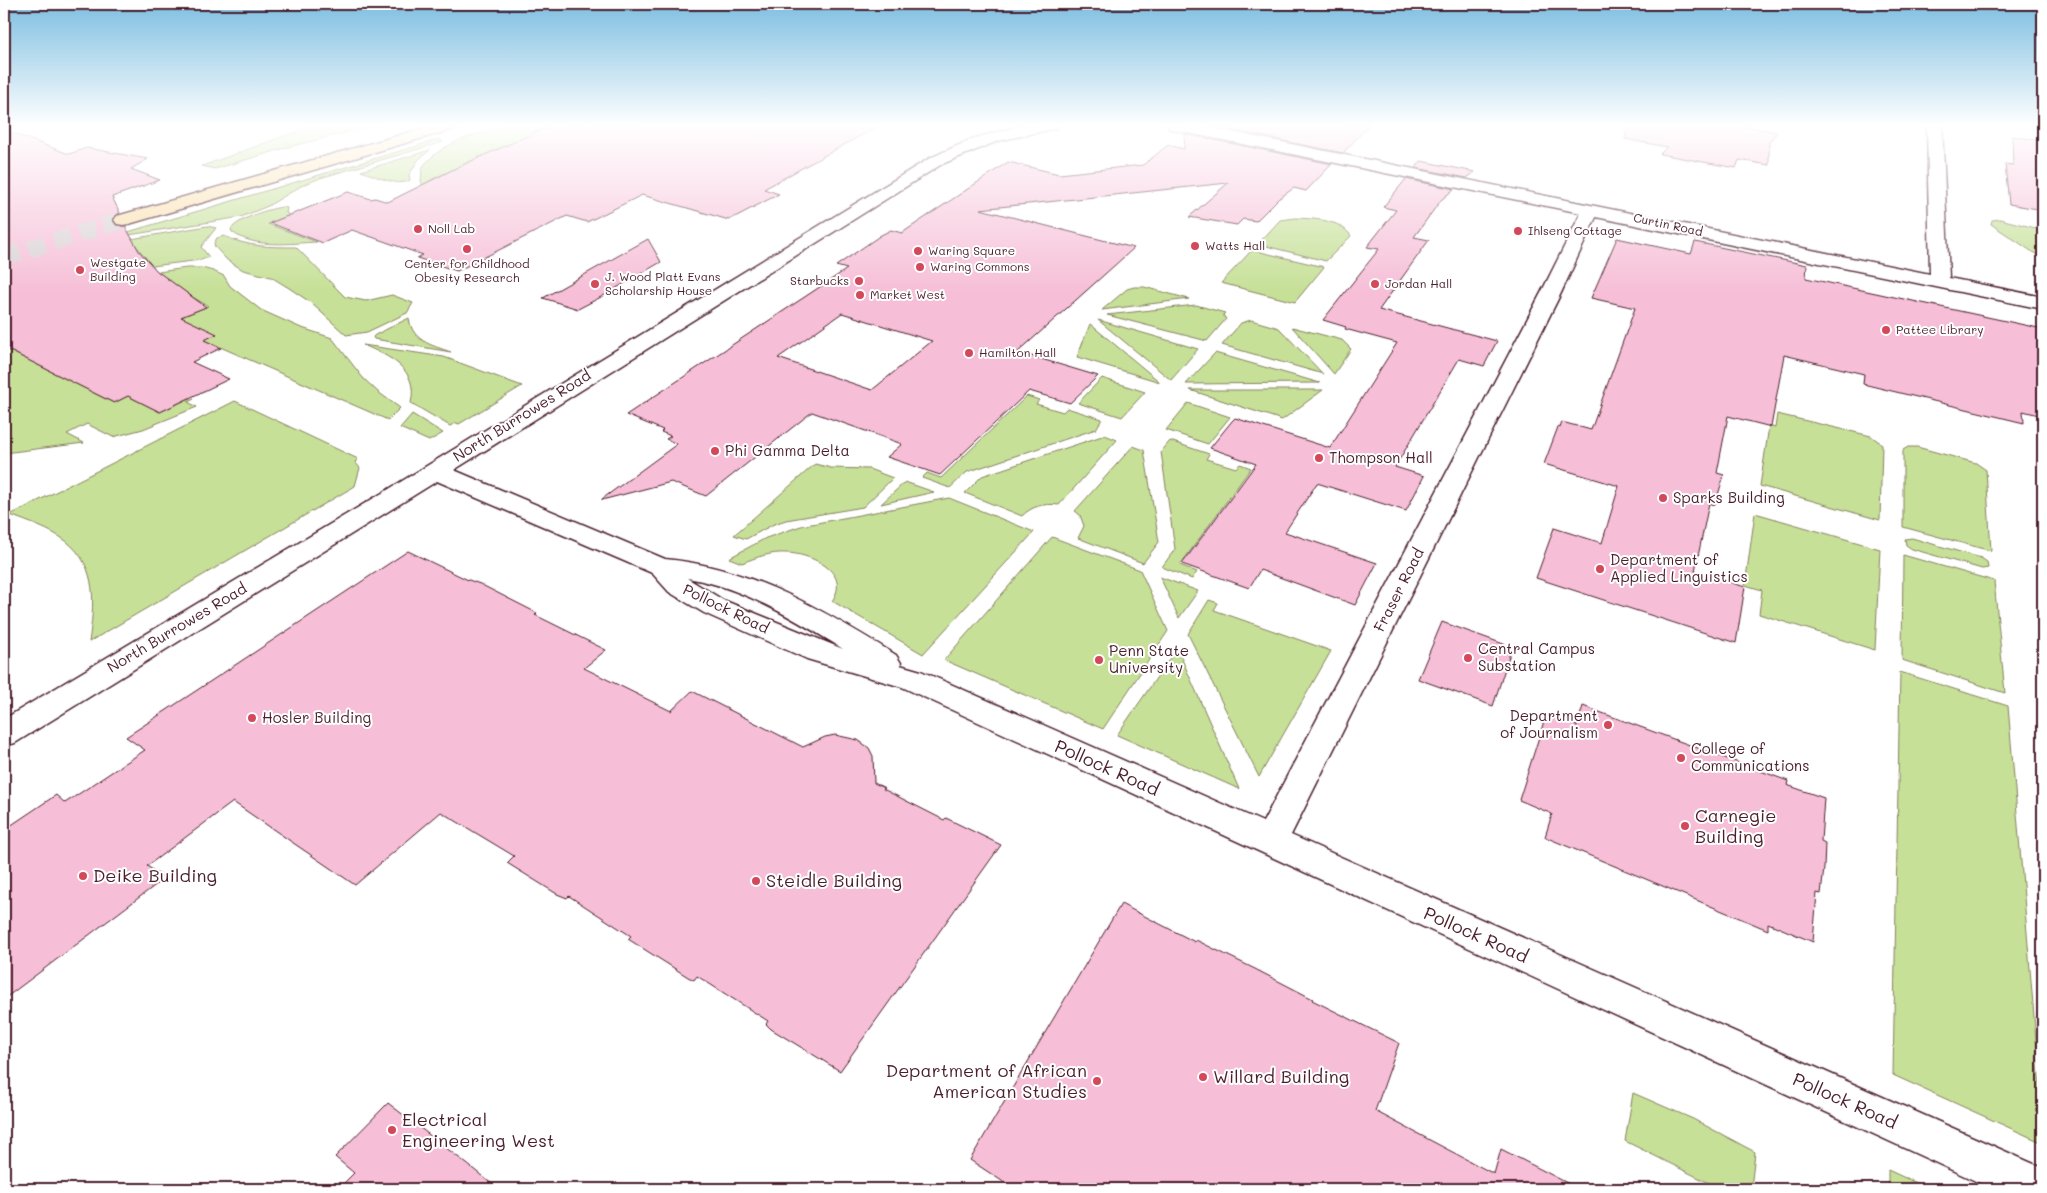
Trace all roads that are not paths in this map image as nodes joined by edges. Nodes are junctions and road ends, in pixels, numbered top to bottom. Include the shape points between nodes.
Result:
1 (259, 181) edge
2 (904, 181) edge
3 (1447, 181) edge
4 (1937, 181) edge
5 (1591, 210) junction
6 (123, 220) tunnel mouth
7 (1940, 281) junction
8 (2043, 302) edge
9 (434, 471) junction
10 (4, 734) edge
11 (1270, 842) junction
12 (2041, 1189) edge

1 - 6 main road
2 - 9 street, North Burrowes Road
3 - 5 street, Curtin Road
4 - 7 street
5 - 7 street, Curtin Road
5 - 11 street, Fraser Road
7 - 8 street, Curtin Road
9 - 10 street, North Burrowes Road
9 - 11 street, Pollock Road via 661,567 676,585 739,617 825,654 911,679
11 - 12 street, Pollock Road

